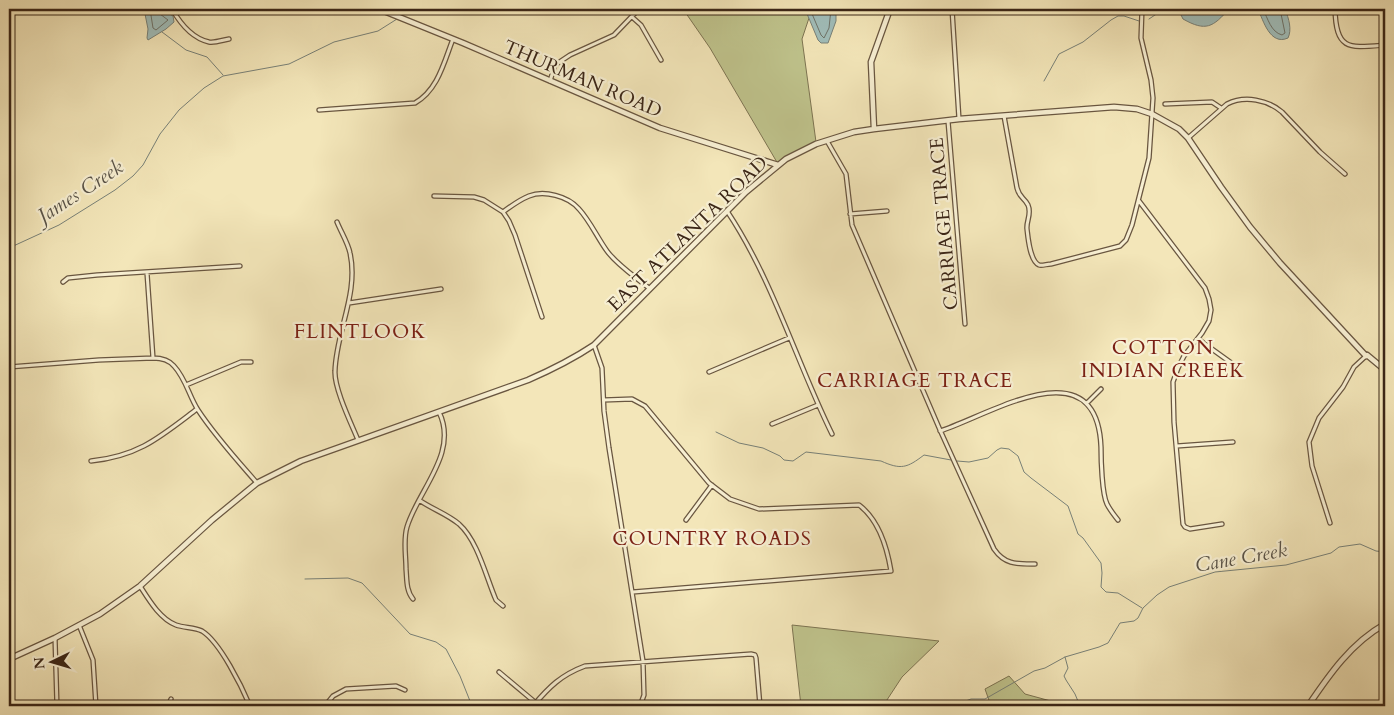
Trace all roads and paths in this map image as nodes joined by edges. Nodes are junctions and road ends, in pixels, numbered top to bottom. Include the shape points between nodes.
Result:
1 (172, 9) edge
2 (379, 9) edge
3 (639, 9) edge
4 (890, 9) edge
5 (952, 9) edge
6 (1142, 9) edge
7 (1335, 9) edge
8 (632, 17) junction
9 (229, 39) dead end
10 (453, 39) junction
11 (1385, 45) edge
12 (661, 60) dead end
13 (550, 81) junction
14 (1165, 104) dead end
15 (1221, 108) junction
16 (319, 110) dead end
17 (1152, 114) junction
18 (1004, 116) junction
19 (960, 119) junction
20 (948, 121) junction
21 (874, 129) junction
22 (1188, 138) junction
23 (826, 140) junction
24 (778, 165) junction
25 (1345, 174) dead end
26 (434, 196) dead end
27 (1139, 201) junction
28 (726, 211) junction
29 (887, 211) dead end
30 (503, 212) junction
31 (850, 214) junction
32 (337, 222) dead end
33 (240, 266) dead end
34 (147, 273) junction
35 (63, 282) dead end
36 (441, 289) dead end
37 (651, 289) junction
38 (349, 303) junction
39 (542, 317) dead end
40 (965, 324) dead end
41 (789, 338) junction
42 (1198, 339) junction
43 (594, 345) junction
44 (1367, 355) junction
45 (152, 358) junction
46 (251, 362) dead end
47 (1230, 362) dead end
48 (9, 367) edge
49 (1385, 370) edge
50 (708, 372) dead end
51 (186, 385) junction
52 (1101, 389) dead end
53 (604, 400) junction
54 (1087, 403) junction
55 (818, 405) junction
56 (197, 409) junction
57 (439, 412) junction
58 (772, 424) dead end
59 (940, 430) junction
60 (832, 434) dead end
61 (358, 440) junction
62 (1234, 442) dead end
63 (1177, 446) junction
64 (91, 461) dead end
65 (257, 484) junction
66 (712, 486) junction
67 (419, 500) junction
68 (686, 520) dead end
69 (1118, 520) dead end
70 (1330, 523) dead end
71 (1222, 524) dead end
72 (1035, 564) dead end
73 (140, 586) junction
74 (633, 592) junction
75 (413, 599) dead end
76 (503, 606) dead end
77 (1385, 624) edge
78 (79, 625) junction
79 (54, 638) junction
80 (9, 659) edge
81 (644, 661) junction
82 (499, 672) dead end
83 (405, 690) dead end
84 (171, 699) dead end
85 (534, 705) edge
86 (57, 706) edge
87 (96, 706) edge
88 (168, 706) edge
89 (250, 706) edge
90 (326, 706) edge
91 (640, 706) edge
92 (760, 706) edge
93 (1308, 706) edge

1 - 9 street via 194,35 210,42
2 - 10 street, THURMAN ROAD
3 - 8 street
4 - 21 street via 871,62
5 - 19 street
6 - 17 street via 1141,38 1150,80
7 - 11 street via 1336,31 1345,43 1357,47
8 - 12 street
8 - 13 street via 614,35 555,65
10 - 13 street, THURMAN ROAD
10 - 16 street via 433,88 424,98 415,102
13 - 24 street, THURMAN ROAD via 660,128
14 - 15 street via 1212,102
15 - 22 street
15 - 25 street via 1241,100 1259,100 1276,107
17 - 18 street, EAST ATLANTA ROAD via 1137,109 1114,108
17 - 22 street, EAST ATLANTA ROAD
17 - 27 street via 1149,158
18 - 19 street, EAST ATLANTA ROAD
18 - 27 street via 1016,188 1019,197 1028,204 1030,218 1026,225 1036,263 1051,264 1120,246 1126,240
19 - 20 street, EAST ATLANTA ROAD
20 - 21 street, EAST ATLANTA ROAD
20 - 40 street, CARRIAGE TRACE
21 - 23 street, EAST ATLANTA ROAD
22 - 44 street, EAST ATLANTA ROAD via 1268,248
23 - 24 street, EAST ATLANTA ROAD
23 - 31 street via 846,174
24 - 28 street, EAST ATLANTA ROAD
26 - 30 street via 474,197
27 - 42 street via 1210,298 1211,316
28 - 37 street, EAST ATLANTA ROAD
28 - 41 street via 750,248
29 - 31 street
30 - 37 street via 536,194 568,200 577,206 615,260
30 - 39 street via 515,235
31 - 59 street
32 - 38 street via 350,252
33 - 34 street
34 - 35 street via 68,278
34 - 45 street
36 - 38 street
37 - 43 street, EAST ATLANTA ROAD
38 - 61 street via 334,371
41 - 50 street
41 - 55 street
42 - 47 street
42 - 63 street via 1184,356 1173,382
43 - 53 street via 602,368
43 - 57 street, EAST ATLANTA ROAD via 545,373
44 - 49 street, EAST ATLANTA ROAD
44 - 70 street via 1354,367 1319,418 1309,442 1312,466
45 - 48 street
45 - 51 street via 172,363
46 - 51 street via 241,362
51 - 56 street
52 - 54 street
53 - 66 street via 632,400 645,406
53 - 74 street
54 - 59 street via 1073,396 1039,394 1011,401
54 - 69 street via 1097,422 1100,437 1106,503
55 - 58 street
55 - 60 street
56 - 64 street via 148,446 118,457
56 - 65 street
57 - 61 street, EAST ATLANTA ROAD
57 - 67 street via 444,446
59 - 72 street via 1000,558 1016,564
61 - 65 street, EAST ATLANTA ROAD via 301,461
62 - 63 street
63 - 71 street via 1183,524 1190,529
65 - 73 street, EAST ATLANTA ROAD
66 - 68 street
66 - 74 street via 730,499 758,509 859,506 876,524 891,571
67 - 75 street via 408,524 405,543 409,594
67 - 76 street via 464,529 475,546 496,600
73 - 78 street, EAST ATLANTA ROAD
73 - 89 street via 166,620 202,631 211,639 234,672
74 - 81 street
77 - 93 street via 1341,660
78 - 79 street, EAST ATLANTA ROAD
78 - 87 street via 93,660
79 - 80 street, EAST ATLANTA ROAD
79 - 86 street
81 - 85 street via 585,666 569,672
81 - 91 street via 644,695
81 - 92 street via 755,655
82 - 85 street
83 - 90 street via 396,686 346,689 333,696
84 - 88 street

